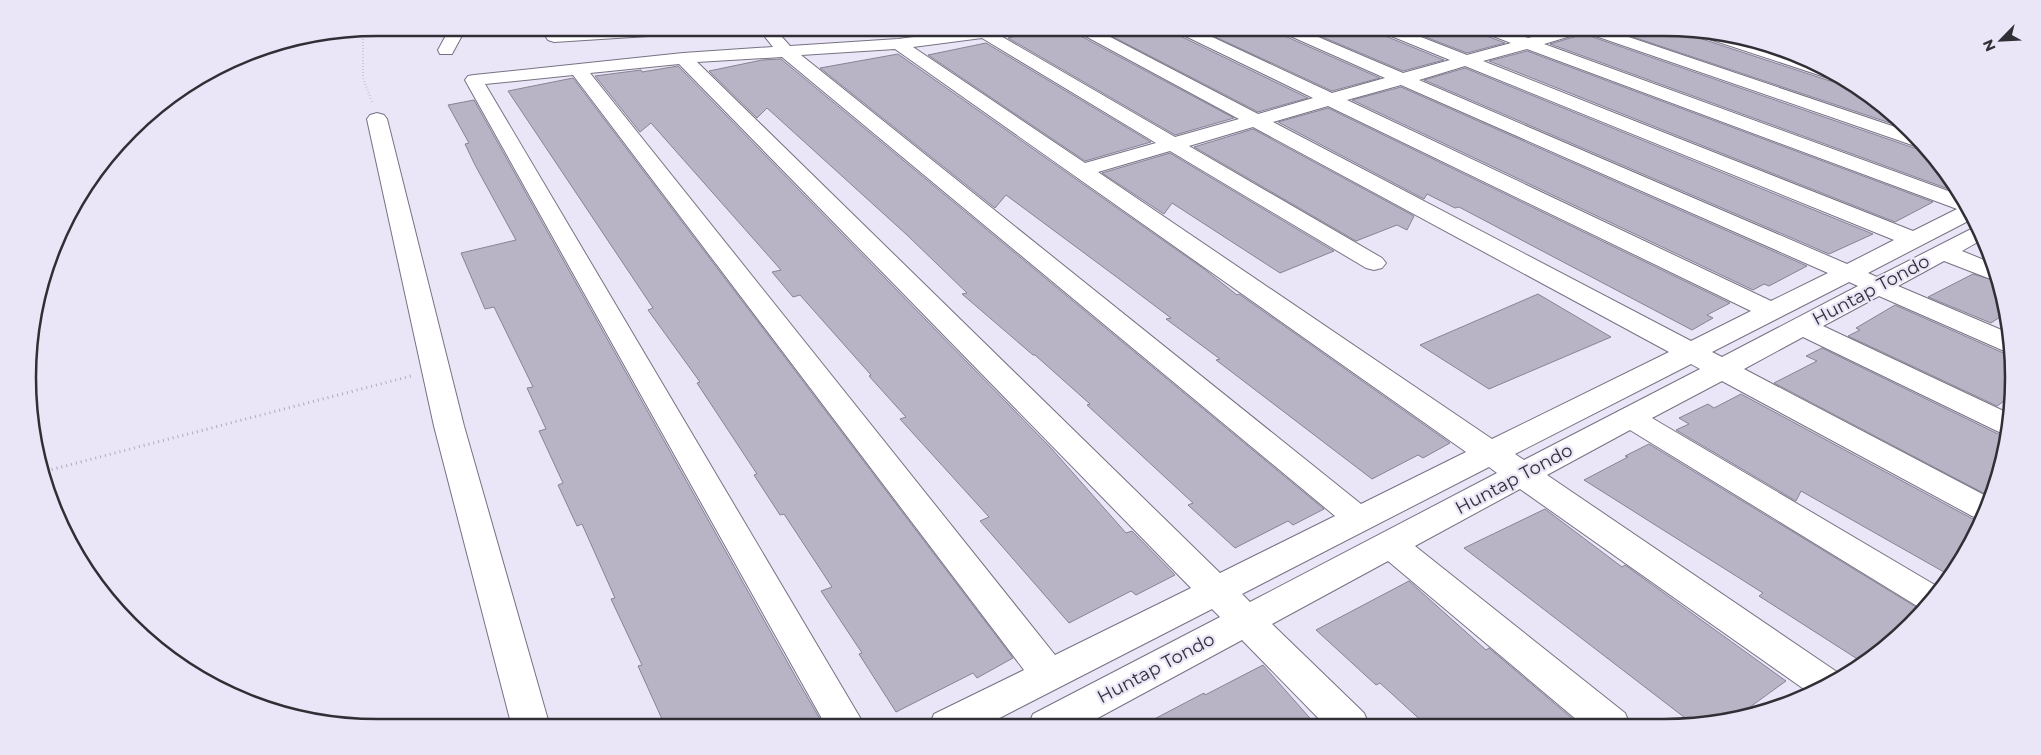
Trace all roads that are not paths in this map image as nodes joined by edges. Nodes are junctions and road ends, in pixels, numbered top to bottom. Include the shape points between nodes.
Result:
1 (454, 36) edge
2 (554, 36) edge
3 (570, 36) edge
4 (773, 36) edge
5 (945, 36) edge
6 (990, 36) edge
7 (1097, 36) edge
8 (1198, 36) edge
9 (1303, 36) edge
10 (1405, 36) edge
11 (1508, 36) edge
12 (1552, 36) edge
13 (1611, 36) edge
14 (1527, 43) junction
15 (898, 44) junction
16 (446, 50) dead end
17 (784, 50) junction
18 (1759, 50) edge
19 (1781, 57) edge
20 (683, 58) junction
21 (1466, 60) junction
22 (578, 69) junction
23 (1402, 79) junction
24 (1330, 99) junction
25 (377, 119) road end
26 (1256, 120) junction
27 (1905, 136) edge
28 (1173, 144) junction
29 (1082, 170) junction
30 (1955, 201) edge
31 (1963, 215) edge
32 (1974, 235) edge
33 (1914, 240) junction
34 (1943, 252) junction
35 (1374, 263) dead end
36 (1987, 269) edge
37 (1847, 273) junction
38 (1878, 286) junction
39 (1771, 311) junction
40 (1802, 326) junction
41 (2003, 340) edge
42 (1690, 352) junction
43 (1722, 369) junction
44 (1630, 418) junction
45 (2002, 422) edge
46 (1491, 453) junction
47 (1522, 474) junction
48 (1980, 506) edge
49 (1359, 519) junction
50 (1390, 544) junction
51 (1216, 591) junction
52 (1926, 596) edge
53 (1246, 621) junction
54 (1049, 675) junction
55 (1820, 680) edge
56 (529, 719) edge
57 (842, 719) edge
58 (962, 719) edge
59 (1074, 719) edge
60 (1344, 719) edge
61 (1604, 719) edge

1 - 16 street
2 - 3 street
4 - 17 street
5 - 15 street
6 - 28 street
7 - 26 street
8 - 24 street
9 - 23 street
10 - 21 street
11 - 14 street
12 - 14 street
13 - 27 street
14 - 21 street
14 - 30 street
15 - 17 street
15 - 29 street
17 - 20 street
17 - 49 street
18 - 19 street
20 - 22 street
20 - 51 street
21 - 23 street
21 - 33 street
22 - 54 street
22 - 57 street via 474,80
23 - 24 street
23 - 37 street
24 - 26 street
24 - 39 street
25 - 56 street via 452,435
26 - 28 street
26 - 42 street
28 - 29 street
28 - 35 street
29 - 46 street
31 - 33 street
32 - 34 street, Huntap Tondo
33 - 37 street
34 - 36 street
34 - 38 street, Huntap Tondo
37 - 38 street
37 - 39 street
38 - 40 street, Huntap Tondo
38 - 41 street
39 - 42 street
40 - 43 street, Huntap Tondo
40 - 45 street
42 - 43 street
42 - 46 street
43 - 44 street, Huntap Tondo
43 - 48 street
44 - 47 street, Huntap Tondo
44 - 52 street
46 - 47 street
46 - 49 street
47 - 50 street, Huntap Tondo
47 - 55 street
49 - 51 street
50 - 53 street, Huntap Tondo
50 - 61 street
51 - 53 street
51 - 54 street
53 - 59 street, Huntap Tondo
53 - 60 street
54 - 58 street

